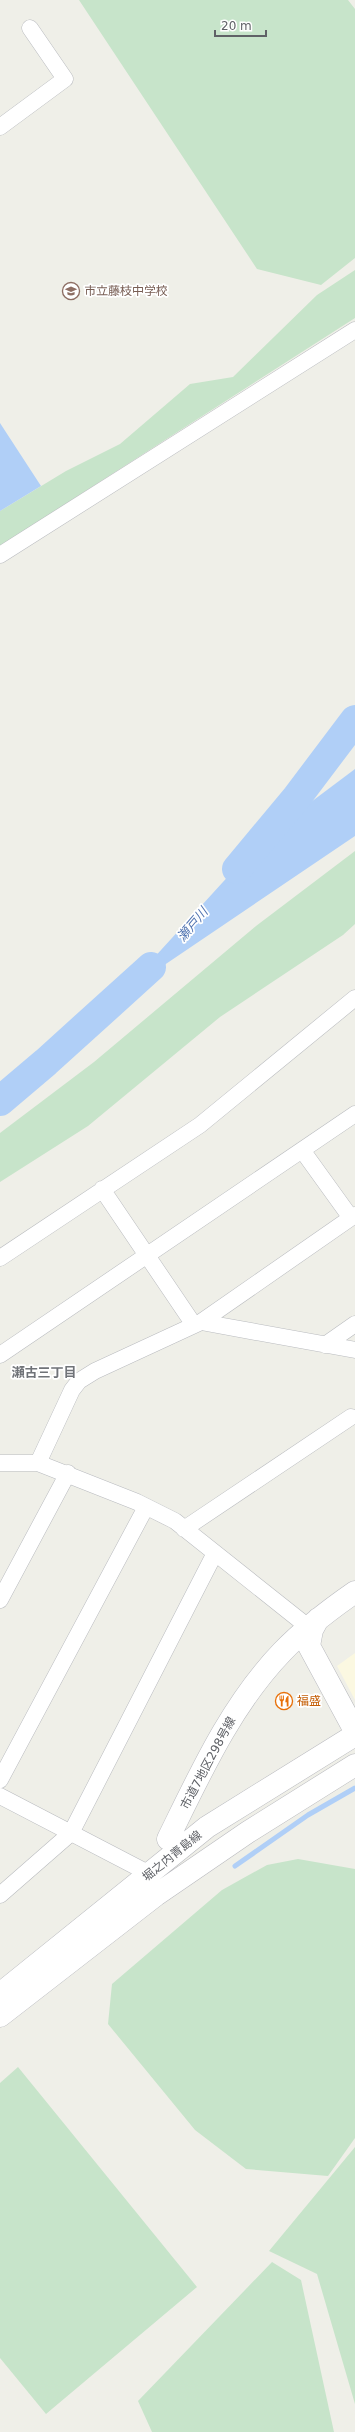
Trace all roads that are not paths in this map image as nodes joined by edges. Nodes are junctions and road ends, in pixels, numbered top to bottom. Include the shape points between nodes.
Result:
1 (30, 28) dead end
2 (0, 126) edge
3 (355, 330) edge
4 (0, 556) edge
5 (355, 998) edge
6 (355, 1114) edge
7 (302, 1150) junction
8 (102, 1190) junction
9 (353, 1217) edge
10 (147, 1256) junction
11 (0, 1258) edge
12 (198, 1323) junction
13 (355, 1324) edge
14 (325, 1345) junction
15 (355, 1350) edge
16 (0, 1355) edge
17 (351, 1417) dead end
18 (38, 1462) junction
19 (3, 1467) edge
20 (68, 1473) junction
21 (146, 1507) junction
22 (184, 1529) junction
23 (215, 1553) junction
24 (355, 1592) edge
25 (0, 1600) edge
26 (313, 1625) junction
27 (355, 1731) edge
28 (355, 1735) edge
29 (355, 1765) edge
30 (0, 1780) edge
31 (0, 1796) edge
32 (71, 1833) junction
33 (168, 1839) dead end
34 (150, 1874) junction
35 (0, 1895) edge
36 (0, 1994) edge
37 (0, 2016) edge

1 - 2 street via 65,79
3 - 4 street
5 - 8 street via 200,1125
6 - 7 street
7 - 9 street
7 - 10 street
8 - 10 street
8 - 11 street
9 - 12 street
10 - 12 street
10 - 16 street
12 - 14 street
12 - 18 street via 80,1380 72,1390
13 - 14 street
14 - 15 street
17 - 22 street
18 - 19 street
18 - 20 street
20 - 21 street
20 - 25 street
21 - 22 street via 175,1521
21 - 30 street
22 - 23 street
23 - 26 street
23 - 32 street
24 - 26 main road, 市道7地区298号線
26 - 27 main road via 310,1646
26 - 33 main road, 市道7地区298号線 via 268,1666 230,1720
28 - 34 main road, 堀之内青島線 via 207,1827
29 - 37 main road, 堀之内青島線 via 248,1832 156,1895
31 - 32 street
32 - 34 street
32 - 35 street
34 - 36 main road, 堀之内青島線

